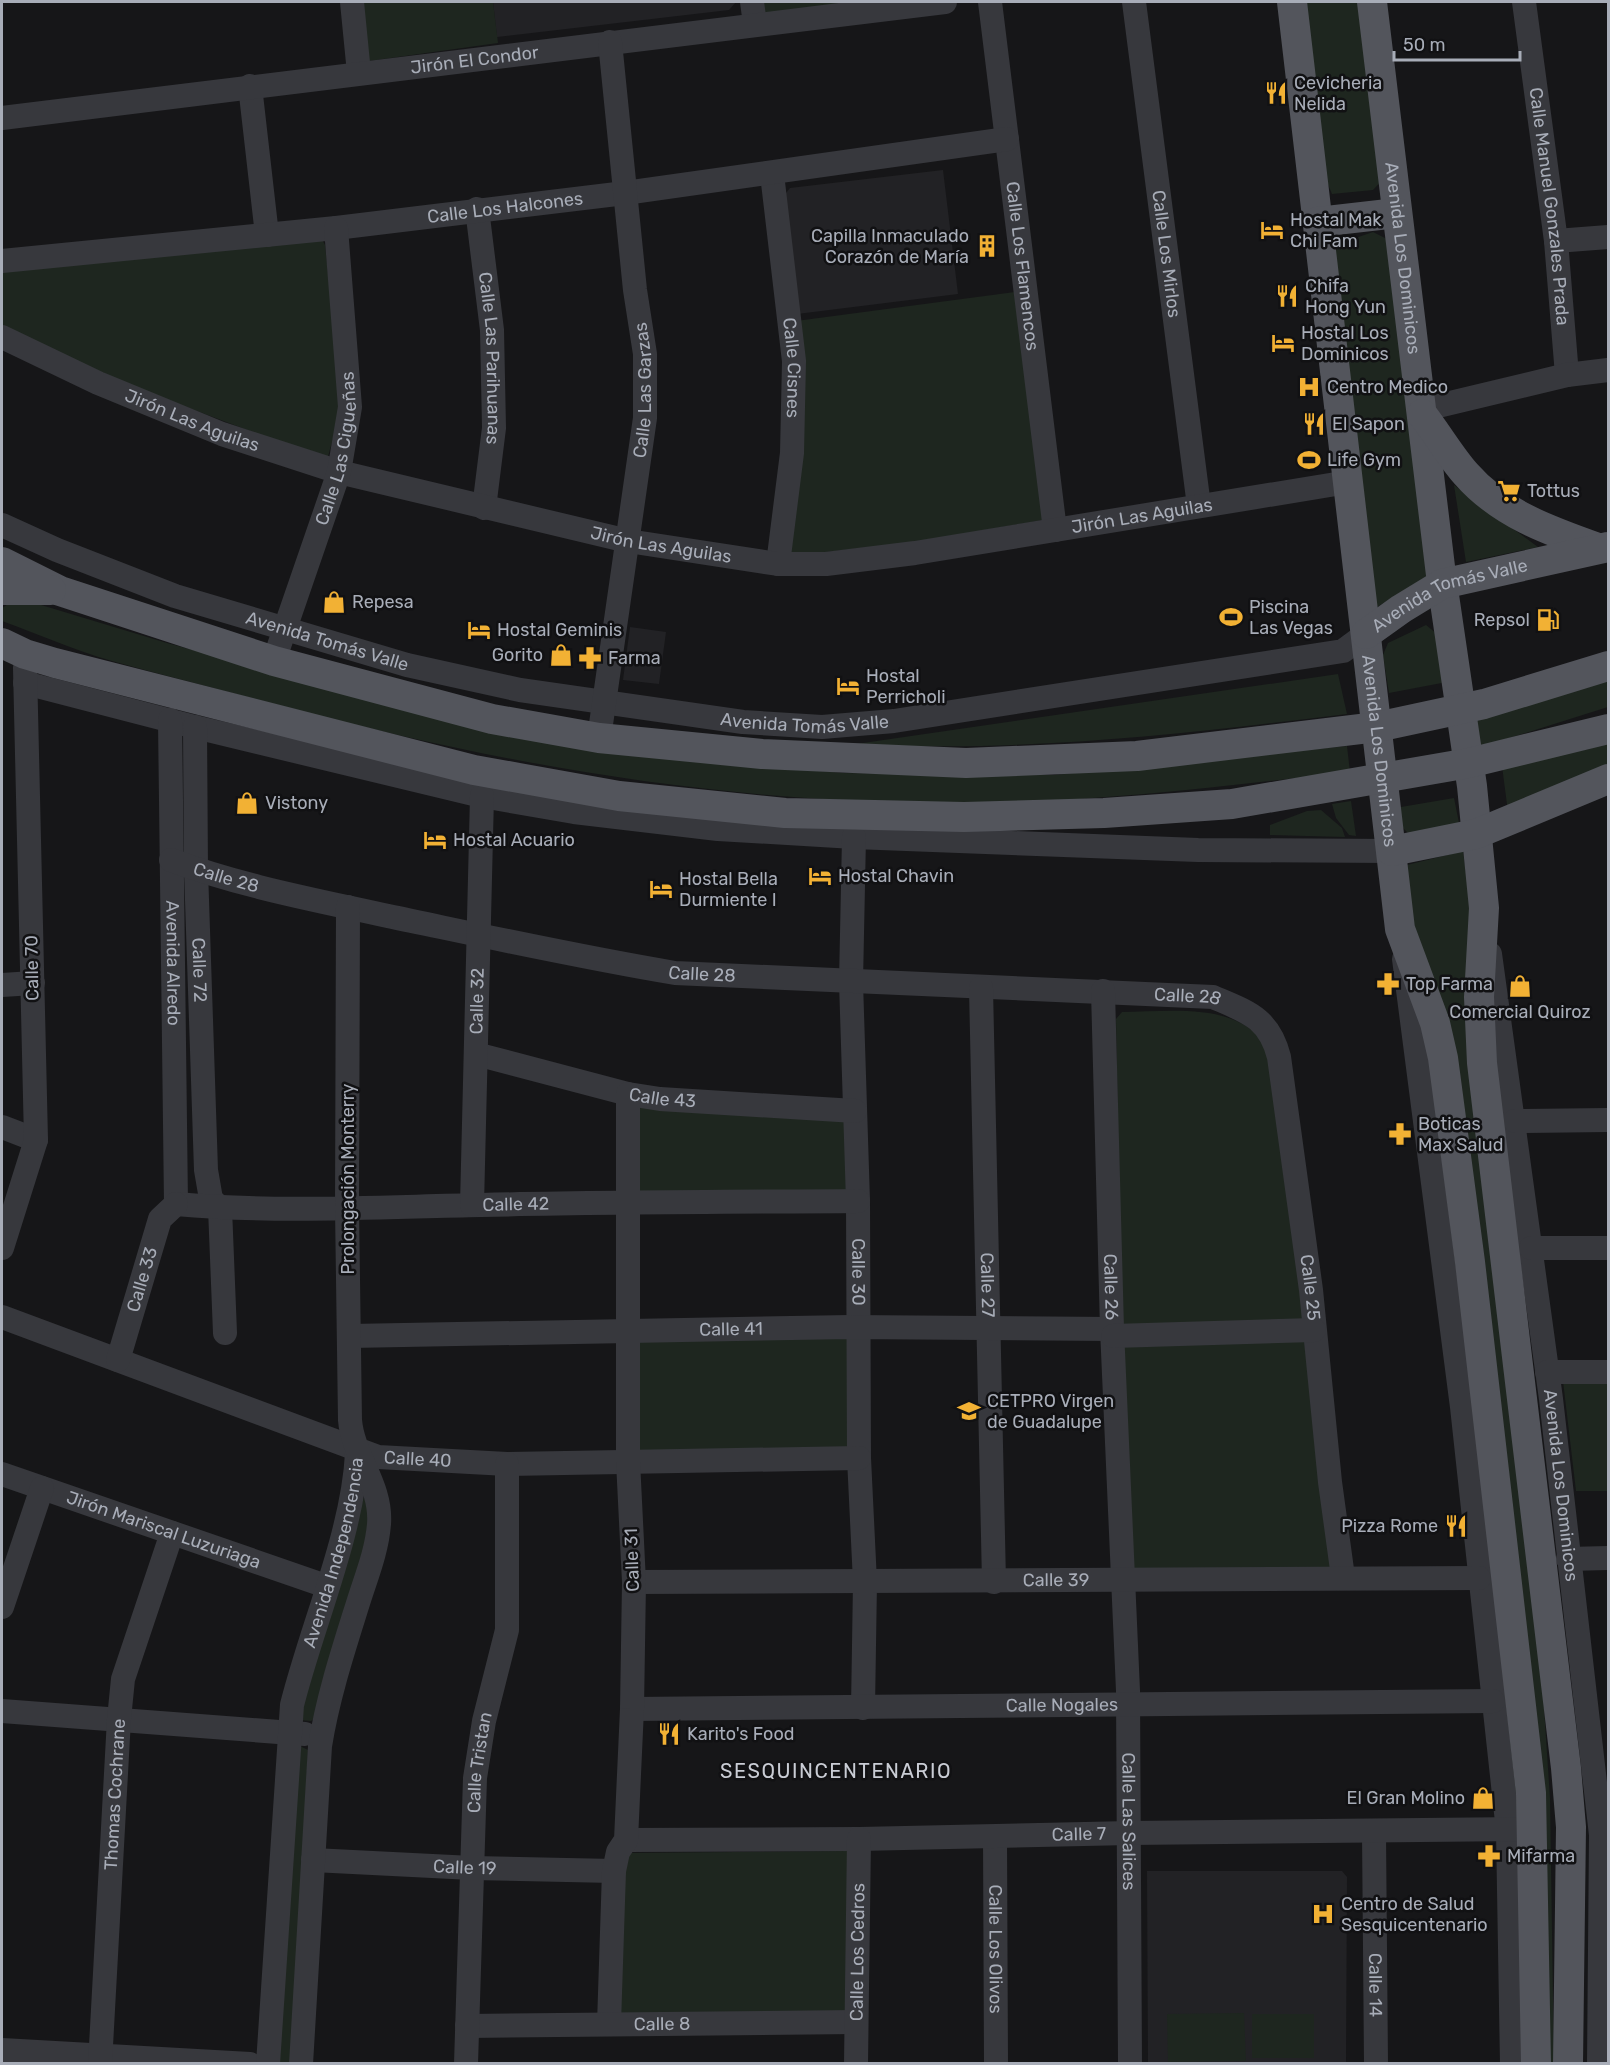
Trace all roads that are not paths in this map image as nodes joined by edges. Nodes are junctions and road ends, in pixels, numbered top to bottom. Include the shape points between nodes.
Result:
1 (352, 2) edge
2 (945, 2) edge
3 (990, 2) edge
4 (1134, 2) edge
5 (1292, 2) edge
6 (1372, 2) edge
7 (1524, 2) edge
8 (753, 13) edge
9 (610, 42) junction
10 (359, 73) junction
11 (250, 86) junction
12 (2, 118) edge
13 (1007, 139) junction
14 (772, 174) junction
15 (626, 194) junction
16 (477, 209) junction
17 (1397, 213) junction
18 (1318, 222) junction
19 (336, 228) junction
20 (267, 235) junction
21 (1608, 237) edge
22 (1556, 241) junction
23 (2, 261) edge
24 (2, 337) edge
25 (1608, 370) edge
26 (1567, 375) junction
27 (1421, 411) junction
28 (339, 472) junction
29 (1348, 482) junction
30 (1199, 506) junction
31 (484, 508) junction
32 (2, 525) edge
33 (1054, 530) junction
34 (628, 541) junction
35 (1603, 547) edge
36 (2, 562) edge
37 (778, 564) junction
38 (1442, 584) junction
39 (2, 590) edge
40 (60, 591) junction
41 (284, 630) junction
42 (1366, 634) junction
43 (13, 660) edge
44 (274, 661) junction
45 (1608, 666) edge
46 (603, 702) junction
47 (1461, 709) junction
48 (170, 720) junction
49 (195, 727) junction
50 (1377, 727) junction
51 (1608, 729) edge
52 (599, 738) junction
53 (1469, 763) junction
54 (1383, 777) junction
55 (1608, 779) edge
56 (482, 796) junction
57 (1476, 834) junction
58 (854, 837) junction
59 (1392, 851) junction
60 (171, 860) junction
61 (196, 870) junction
62 (348, 907) junction
63 (1484, 908) junction
64 (1400, 929) junction
65 (479, 935) junction
66 (851, 982) junction
67 (33, 983) junction
68 (2, 985) edge
69 (981, 988) junction
70 (1103, 991) junction
71 (1244, 1011) joint
72 (476, 1054) junction
73 (628, 1094) junction
74 (855, 1110) junction
75 (1608, 1120) edge
76 (1515, 1121) junction
77 (2, 1127) edge
78 (36, 1140) junction
79 (175, 1168) junction
80 (206, 1170) junction
81 (629, 1202) junction
82 (858, 1202) junction
83 (176, 1204) junction
84 (472, 1205) junction
85 (220, 1208) junction
86 (347, 1208) junction
87 (2, 1248) edge
88 (1531, 1248) junction
89 (1608, 1248) edge
90 (2, 1317) edge
91 (859, 1327) junction
92 (988, 1327) junction
93 (1314, 1330) junction
94 (629, 1331) junction
95 (225, 1333) dead end
96 (1112, 1333) junction
97 (350, 1336) junction
98 (118, 1360) junction
99 (1547, 1372) junction
100 (1608, 1372) edge
101 (357, 1450) junction
102 (859, 1458) junction
103 (628, 1461) junction
104 (507, 1464) junction
105 (2, 1474) edge
106 (42, 1488) junction
107 (172, 1533) junction
108 (1568, 1558) junction
109 (1608, 1558) edge
110 (1343, 1577) junction
111 (1479, 1578) junction
112 (1123, 1581) junction
113 (634, 1582) junction
114 (865, 1582) junction
115 (994, 1582) junction
116 (326, 1586) junction
117 (2, 1607) edge
118 (1493, 1701) junction
119 (1127, 1702) junction
120 (863, 1708) junction
121 (632, 1709) junction
122 (2, 1711) edge
123 (119, 1719) junction
124 (289, 1733) junction
125 (322, 1736) junction
126 (1521, 1830) junction
127 (1130, 1833) junction
128 (1374, 1833) junction
129 (1605, 1835) edge
130 (995, 1836) junction
131 (859, 1839) junction
132 (626, 1840) junction
133 (313, 1860) junction
134 (472, 1868) junction
135 (614, 1871) junction
136 (856, 2022) junction
137 (609, 2024) junction
138 (467, 2026) junction
139 (2, 2050) edge
140 (100, 2059) edge
141 (250, 2064) edge
142 (268, 2064) edge
143 (301, 2064) edge
144 (466, 2064) edge
145 (856, 2064) edge
146 (996, 2064) edge
147 (1130, 2064) edge
148 (1376, 2064) edge
149 (1512, 2064) edge
150 (1536, 2064) edge
151 (1568, 2064) edge
152 (1599, 2064) edge

1 - 10 street
2 - 8 street, Jirón El Condor
3 - 13 street, Calle Los Flamencos
4 - 30 street, Calle Los Mirlos
5 - 18 main road, Avenida Los Dominicos
6 - 17 main road, Avenida Los Dominicos
7 - 22 street, Calle Manuel Gonzales Prada
8 - 9 street, Jirón El Condor
9 - 10 street, Jirón El Condor
9 - 15 street, Calle Las Garzas
10 - 11 street, Jirón El Condor
11 - 12 street, Jirón El Condor
11 - 20 street
13 - 14 street, Calle Los Halcones
13 - 33 street, Calle Los Flamencos
14 - 15 street, Calle Los Halcones
14 - 37 street, Calle Cisnes via 794,361 792,453
15 - 16 street, Calle Los Halcones
15 - 34 street, Calle Las Garzas via 645,354 645,418
16 - 19 street, Calle Los Halcones
16 - 31 street, Calle Las Parihuanas via 492,330 494,428
17 - 18 main road
17 - 27 main road, Avenida Los Dominicos
18 - 29 main road, Avenida Los Dominicos
19 - 20 street, Calle Los Halcones
19 - 28 street, Calle Las Cigueñas via 350,391
20 - 23 street, Calle Los Halcones
21 - 22 street
22 - 26 street, Calle Manuel Gonzales Prada
24 - 28 street, Jirón Las Aguilas via 98,383 222,434
25 - 26 street
26 - 27 street
27 - 35 main road via 1467,475 1505,508 1548,530
27 - 38 main road, Avenida Los Dominicos
28 - 31 street, Jirón Las Aguilas
28 - 41 street, Calle Las Cigueñas
29 - 30 street, Jirón Las Aguilas
29 - 42 main road, Avenida Los Dominicos
30 - 33 street, Jirón Las Aguilas
31 - 34 street, Jirón Las Aguilas
32 - 41 street, Avenida Tomás Valle via 175,596
33 - 37 street, Jirón Las Aguilas via 826,564
34 - 37 street, Jirón Las Aguilas
34 - 46 street, Calle Las Garzas
35 - 38 main road, Avenida Tomás Valle
36 - 40 main road, Avenida Tomás Valle
38 - 42 main road, Avenida Tomás Valle
38 - 47 main road, Avenida Los Dominicos
39 - 40 main road
40 - 44 main road, Avenida Tomás Valle
41 - 44 street, Calle Las Cigueñas
41 - 46 street, Avenida Tomás Valle via 452,675
42 - 46 street, Avenida Tomás Valle via 1343,651 884,722 822,728 743,722
42 - 50 main road, Avenida Los Dominicos
43 - 48 street
43 - 54 main road via 474,770 620,796 785,813 964,817 1104,813 1232,804
43 - 67 street, Calle 70
44 - 52 main road, Avenida Tomás Valle via 492,719
45 - 47 main road, Avenida Tomás Valle
46 - 52 street, Calle Las Garzas
47 - 50 main road, Avenida Tomás Valle
47 - 53 main road, Avenida Los Dominicos
48 - 49 street
48 - 60 street, Avenida Alredo
49 - 56 street
49 - 61 street, Calle 72
50 - 52 main road, Avenida Tomás Valle via 1137,756 966,763 762,754
50 - 54 main road, Avenida Los Dominicos
51 - 53 main road
53 - 54 main road
53 - 57 main road, Avenida Los Dominicos
54 - 59 main road, Avenida Los Dominicos
55 - 57 main road
56 - 58 street via 573,812 707,828
56 - 65 street, Calle 32
57 - 59 main road
57 - 63 main road, Avenida Los Dominicos
58 - 59 street via 1198,850
58 - 66 street, Calle 30
59 - 64 main road, Avenida Los Dominicos
60 - 61 street, Calle 28
60 - 79 street, Avenida Alredo
61 - 62 street, Calle 28
61 - 80 street, Calle 72
62 - 65 street, Calle 28
62 - 86 street, Prolongación Monterry
63 - 76 street, Avenida Los Dominicos
63 - 151 main road, Avenida Los Dominicos via 1479,998 1482,1063 1571,1827
64 - 111 street, Avenida Los Dominicos via 1462,1407
64 - 126 main road, Avenida Los Dominicos via 1435,1023 1443,1058 1484,1381
65 - 66 street, Calle 28 via 675,973
65 - 72 street, Calle 32
66 - 69 street, Calle 28
66 - 74 street, Calle 30
67 - 68 street
67 - 78 street, Calle 70
69 - 70 street, Calle 28
69 - 92 street, Calle 27
70 - 71 street, Calle 28 via 1213,997
70 - 96 street, Calle 26
71 - 93 street, Calle 25 via 1264,1023 1279,1057
72 - 73 street, Calle 43
72 - 84 street, Calle 32
73 - 74 street, Calle 43
73 - 81 street, Calle 31
74 - 82 street, Calle 30
75 - 76 street
76 - 88 street, Avenida Los Dominicos
77 - 78 street
78 - 87 street, Calle 70
79 - 80 street
79 - 83 street, Avenida Alredo
80 - 85 street, Calle 72 via 211,1199
81 - 82 street, Calle 42
81 - 84 street, Calle 42
81 - 94 street, Calle 31
82 - 91 street, Calle 30
83 - 85 street, Calle 42
83 - 98 street, Calle 33 via 160,1219
84 - 86 street, Calle 42
85 - 86 street, Calle 42
85 - 95 street
86 - 97 street, Prolongación Monterry
88 - 89 street
88 - 99 street, Avenida Los Dominicos
90 - 98 street, Calle 40
91 - 92 street, Calle 41
91 - 94 street, Calle 41
91 - 102 street, Calle 30
92 - 96 street, Calle 41
92 - 115 street, Calle 27
93 - 96 street, Calle 41
93 - 110 street, Calle 25
94 - 97 street, Calle 41
94 - 103 street, Calle 31
96 - 112 street, Calle 26
97 - 101 street, Prolongación Monterry via 350,1420
98 - 101 street, Calle 40
99 - 100 street
99 - 108 street, Avenida Los Dominicos
101 - 104 street, Calle 40 via 378,1457
101 - 116 street, Avenida Independencia via 355,1488
101 - 125 street, Avenida Independencia via 374,1485 379,1524
102 - 103 street, Calle 40
102 - 114 street, Calle 30
103 - 104 street, Calle 40
103 - 113 street, Calle 31
104 - 134 street, Calle Tristan via 507,1630 484,1721 475,1778
105 - 106 street, Jirón Mariscal Luzuriaga
106 - 107 street, Jirón Mariscal Luzuriaga
106 - 117 street
107 - 116 street, Jirón Mariscal Luzuriaga
107 - 123 street, Thomas Cochrane via 123,1679
108 - 109 street
108 - 129 street, Avenida Los Dominicos
110 - 111 street, Calle 39
110 - 112 street, Calle 39
111 - 118 street, Avenida Los Dominicos
112 - 115 street, Calle 39
112 - 119 street, Calle Las Salices
113 - 114 street, Calle 39
113 - 121 street, Calle 31
114 - 115 street, Calle 39
114 - 120 street, Calle 30
116 - 124 street, Avenida Independencia via 304,1655
118 - 119 street, Calle Nogales
118 - 126 street, Avenida Los Dominicos
119 - 120 street, Calle Nogales
119 - 127 street, Calle Las Salices
120 - 121 street, Calle Nogales
121 - 132 street, Calle 31
122 - 123 street
123 - 124 street
123 - 140 street, Thomas Cochrane
124 - 125 street
124 - 142 street, Avenida Independencia
125 - 133 street, Avenida Independencia
126 - 128 street, Calle 7
126 - 149 street, Avenida Los Dominicos
126 - 150 main road, Avenida Los Dominicos
127 - 128 street, Calle 7
127 - 130 street, Calle 7
127 - 147 street, Calle Las Salices
128 - 148 street, Calle 14
129 - 152 street, Avenida Los Dominicos
130 - 131 street, Calle 7
130 - 146 street, Calle Los Olivos
131 - 132 street, Calle 7
131 - 136 street, Calle Los Cedros
132 - 135 street, Calle 31 via 618,1852
133 - 134 street, Calle 19
133 - 143 street, Avenida Independencia
134 - 135 street, Calle 19
134 - 138 street, Calle Tristan
135 - 137 street, Calle 31
136 - 137 street, Calle 8
136 - 145 street, Calle Los Cedros
137 - 138 street, Calle 8
138 - 144 street, Calle Tristan
139 - 140 street
140 - 141 street

